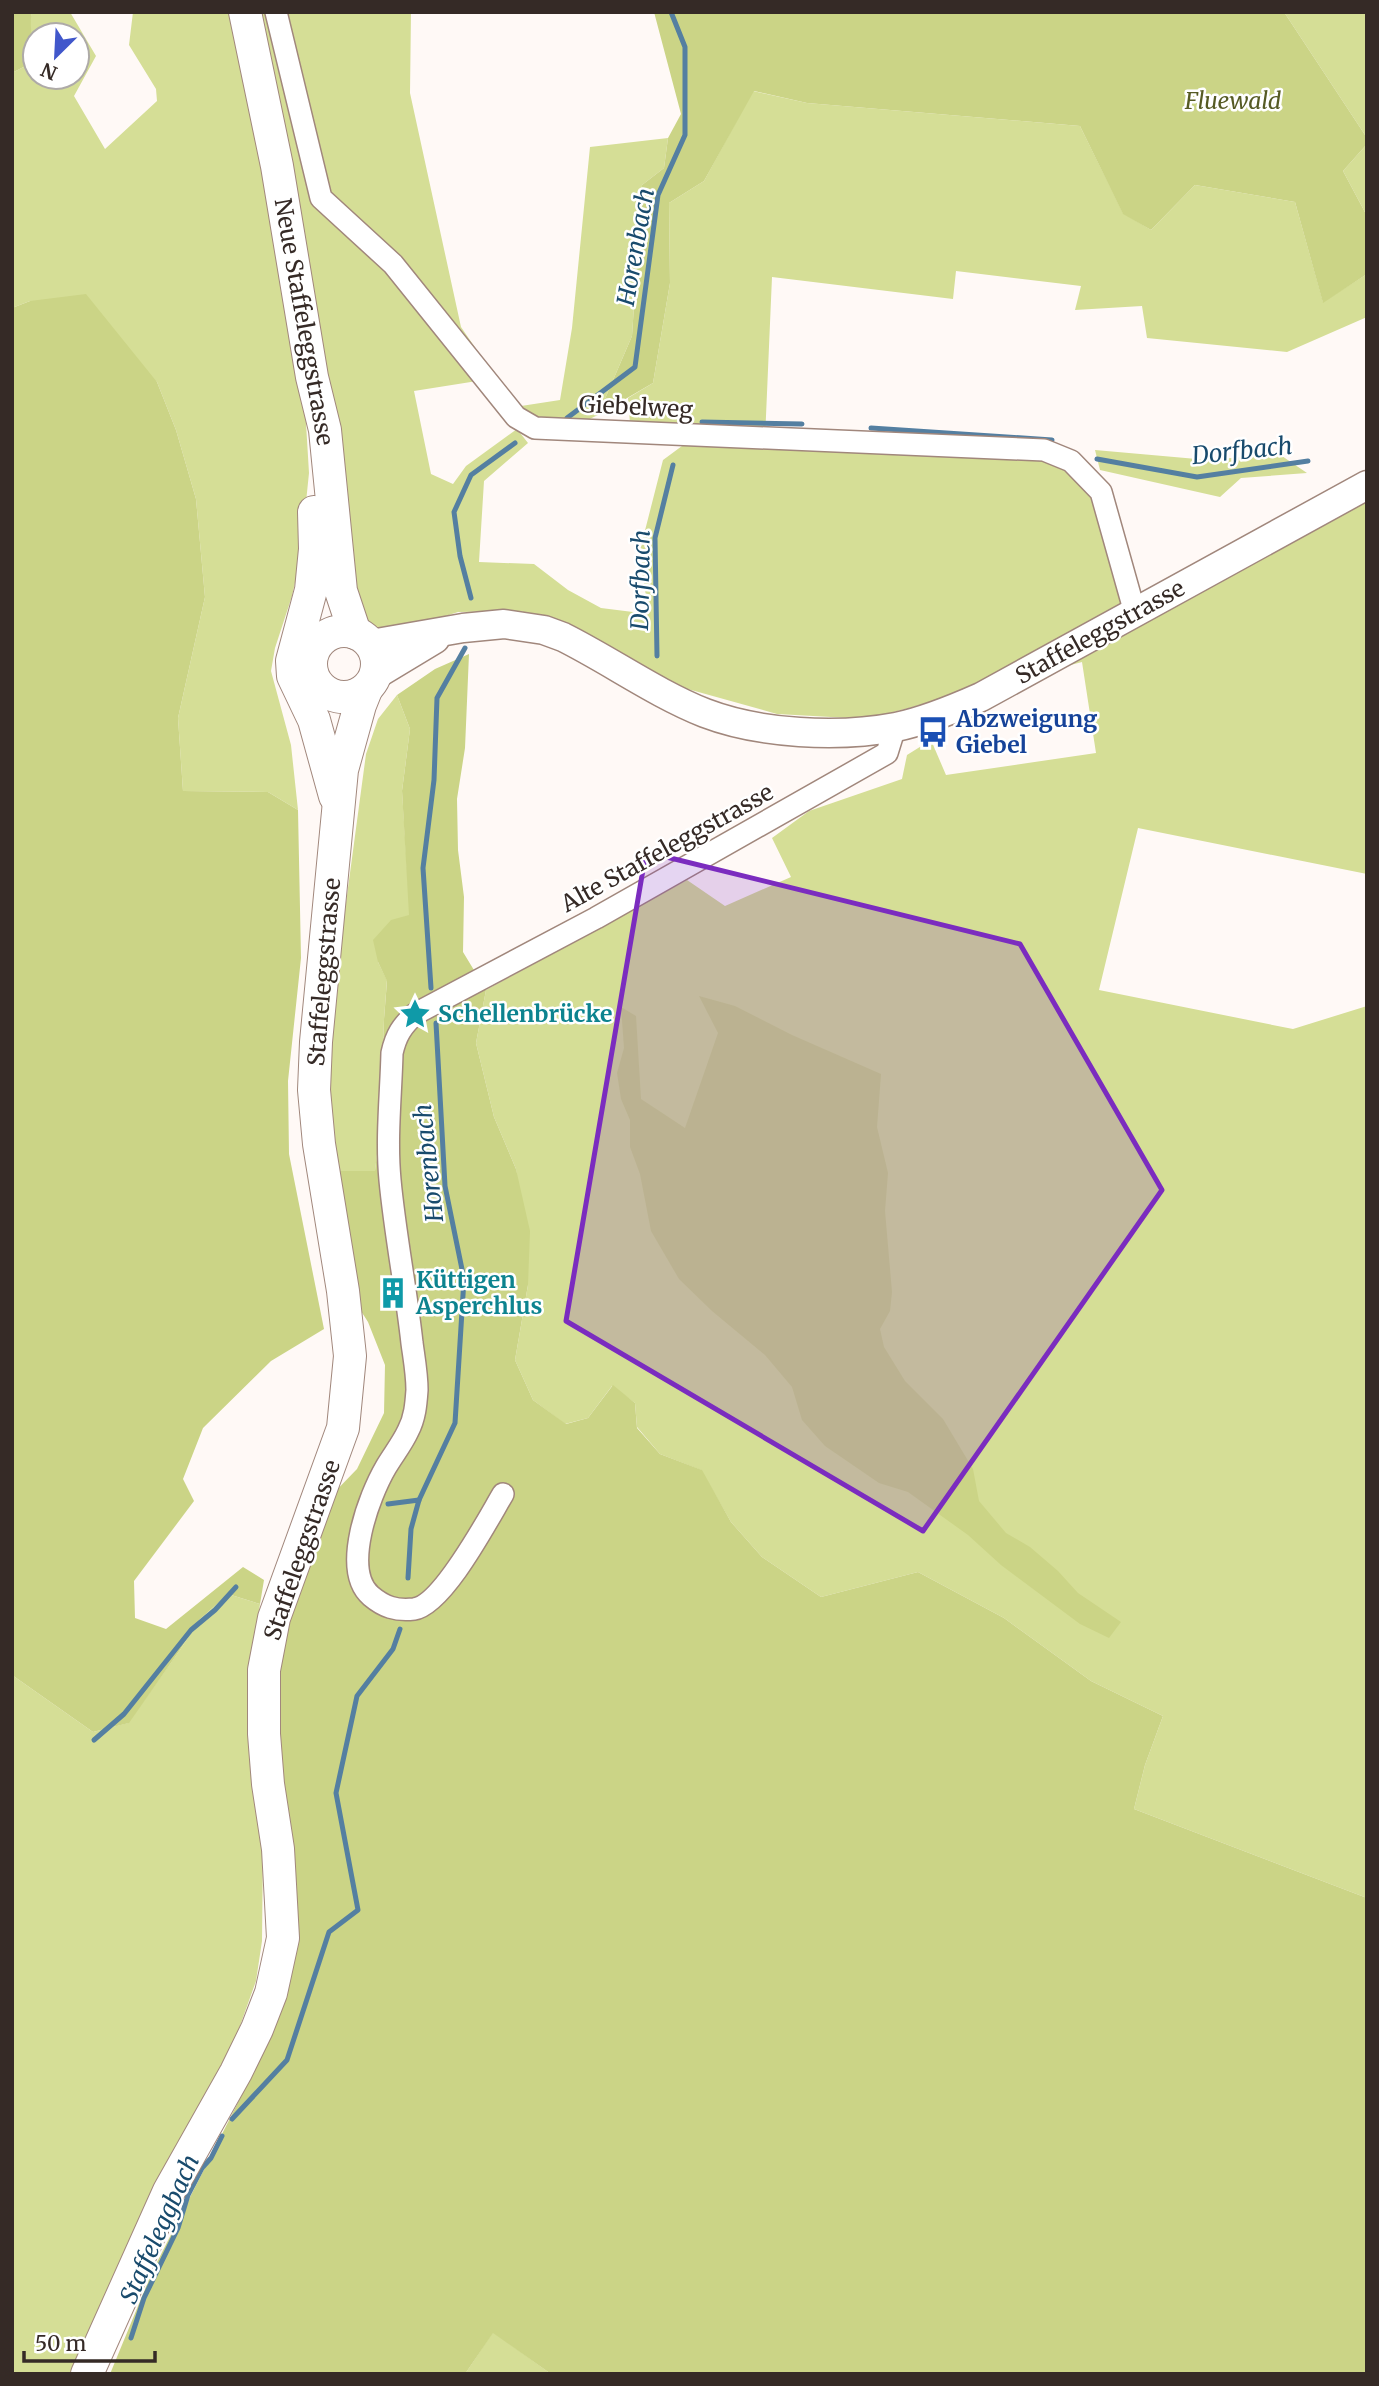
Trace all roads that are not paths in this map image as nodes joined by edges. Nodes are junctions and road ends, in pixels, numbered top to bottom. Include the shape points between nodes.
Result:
1 (245, 12) edge
2 (276, 12) edge
3 (312, 377) junction
4 (1367, 485) edge
5 (315, 549) junction
6 (1135, 613) junction
7 (319, 642) junction
8 (367, 660) junction
9 (322, 689) junction
10 (895, 727) junction
11 (342, 770) junction
12 (338, 809) junction
13 (503, 1494) dead end
14 (87, 2374) edge

1 - 3 main road, Neue Staffeleggstrasse
2 - 6 street, Giebelweg via 321,198 393,264 516,417 535,428 1044,450 1071,461 1101,492
3 - 5 main road
3 - 8 main road, Neue Staffeleggstrasse via 325,430 341,591
4 - 6 street, Staffeleggstrasse
5 - 7 main road via 324,570 326,601
5 - 12 main road via 311,590 292,661 293,676 314,719
6 - 10 street, Staffeleggstrasse via 982,697
7 - 8 main road via 339,631
7 - 9 main road via 311,661
8 - 9 main road via 355,696 333,696
8 - 10 street, Staffeleggstrasse via 463,628 504,624 544,630 677,700 732,722 848,733
8 - 11 main road, Staffeleggstrasse
9 - 11 main road, Staffeleggstrasse
10 - 13 street, Alte Staffeleggstrasse via 887,753 606,913 415,1014 395,1038 389,1177 417,1387 416,1410 409,1431 384,1469 363,1526 356,1554 364,1590 382,1606 421,1608 469,1553
11 - 12 main road, Staffeleggstrasse
12 - 14 main road, Staffeleggstrasse via 314,1090 350,1356 343,1428 274,1618 264,1670 264,1734 283,1938 271,1993 257,2029 169,2191

